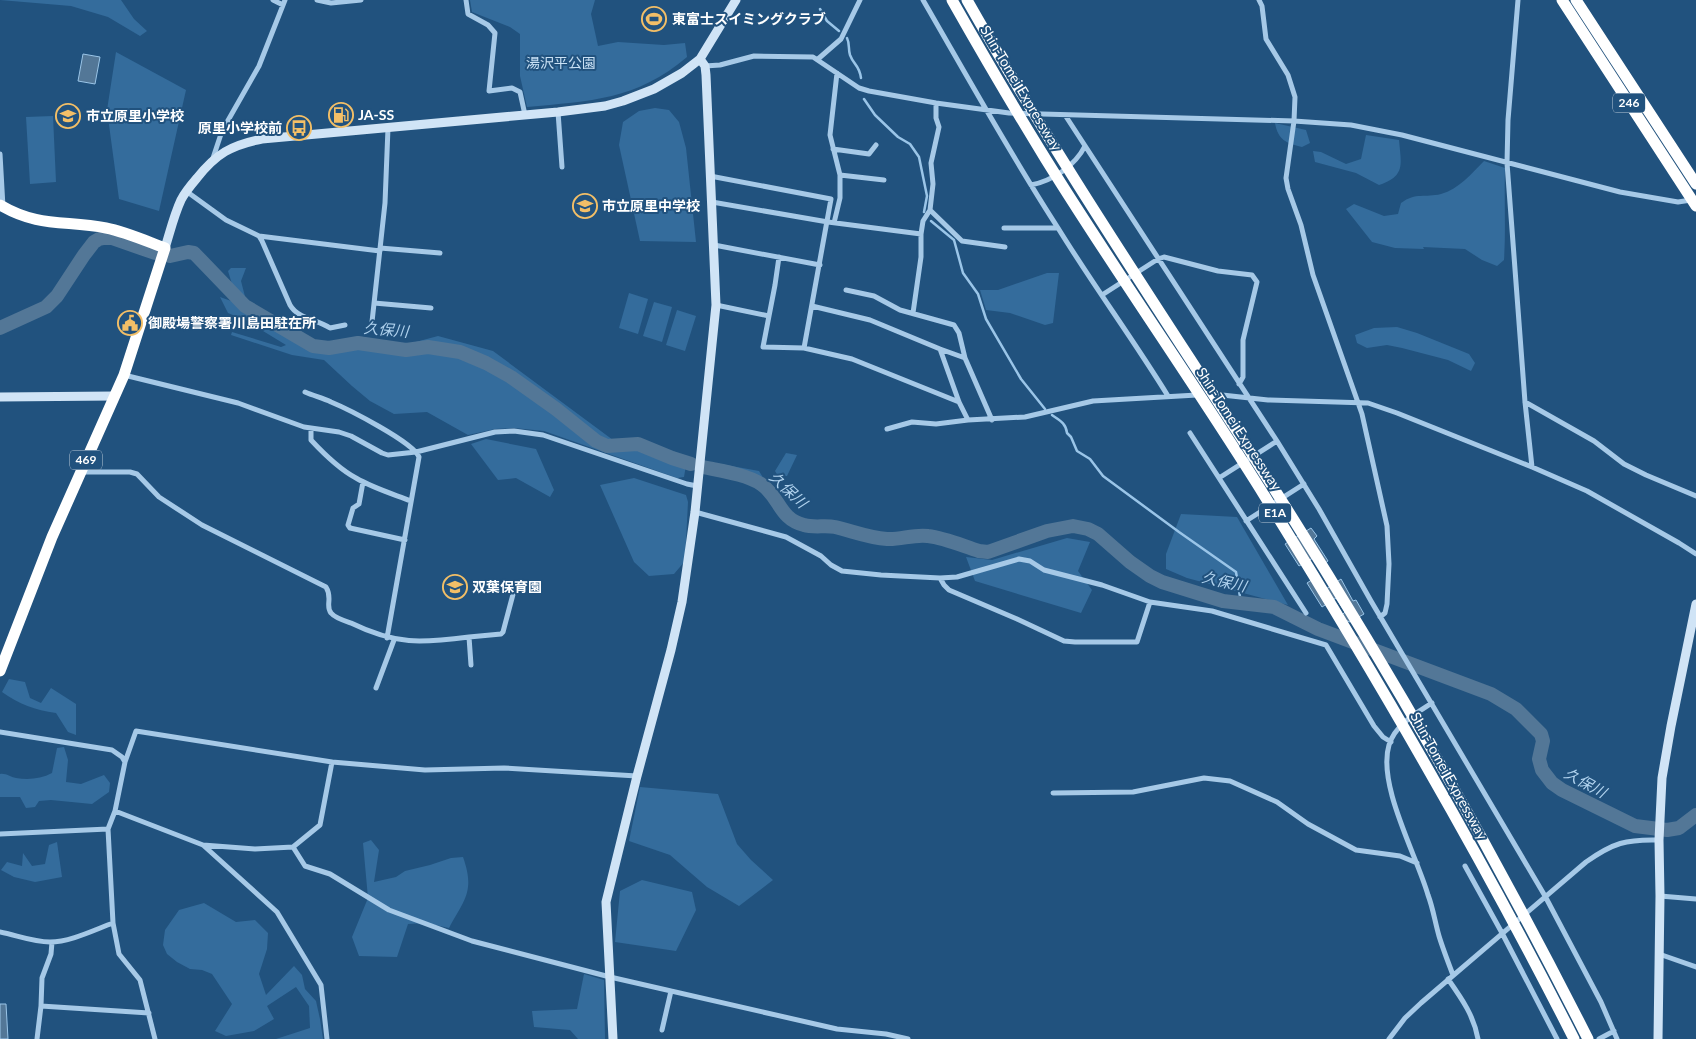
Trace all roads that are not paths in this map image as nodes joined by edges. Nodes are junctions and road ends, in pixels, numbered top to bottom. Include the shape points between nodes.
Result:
1 (273, 0) edge
2 (317, 0) edge
3 (361, 0) edge
4 (466, 0) edge
5 (736, 0) edge
6 (860, 0) edge
7 (923, 0) edge
8 (952, 0) edge
9 (966, 0) edge
10 (1259, 0) edge
11 (1518, 0) edge
12 (1562, 0) edge
13 (1576, 0) edge
14 (284, 2) edge
15 (818, 59) junction
16 (703, 62) junction
17 (837, 73) junction
18 (936, 104) junction
19 (987, 110) junction
20 (558, 112) junction
21 (525, 115) junction
22 (1065, 115) junction
23 (1294, 121) junction
24 (388, 128) junction
25 (876, 145) dead end
26 (1085, 146) junction
27 (834, 149) junction
28 (0, 154) edge
29 (213, 159) junction
30 (1507, 163) junction
31 (562, 167) dead end
32 (840, 175) junction
33 (710, 176) junction
34 (884, 180) dead end
35 (1696, 184) edge
36 (1031, 185) junction
37 (186, 192) junction
38 (1695, 201) edge
39 (712, 202) junction
40 (2, 206) edge
41 (930, 210) junction
42 (828, 222) junction
43 (834, 223) junction
44 (1004, 228) dead end
45 (1057, 228) junction
46 (921, 234) junction
47 (259, 236) junction
48 (714, 245) junction
49 (1006, 247) dead end
50 (165, 248) junction
51 (380, 250) junction
52 (440, 252) dead end
53 (779, 257) junction
54 (1158, 259) junction
55 (820, 264) junction
56 (846, 290) dead end
57 (1102, 295) junction
58 (374, 303) junction
59 (716, 305) junction
60 (812, 306) junction
61 (431, 308) dead end
62 (913, 313) junction
63 (770, 316) junction
64 (372, 322) dead end
65 (345, 325) dead end
66 (804, 348) junction
67 (940, 349) junction
68 (965, 358) junction
69 (124, 375) junction
70 (1239, 384) junction
71 (306, 392) dead end
72 (114, 396) junction
73 (1168, 396) junction
74 (0, 397) edge
75 (1249, 398) junction
76 (959, 402) junction
77 (1356, 402) junction
78 (1525, 402) junction
79 (968, 420) junction
80 (992, 420) junction
81 (887, 428) dead end
82 (311, 429) junction
83 (1190, 433) dead end
84 (1276, 441) junction
85 (416, 452) junction
86 (1532, 467) junction
87 (81, 472) junction
88 (1218, 478) junction
89 (363, 482) junction
90 (1304, 484) junction
91 (697, 486) junction
92 (1696, 496) edge
93 (411, 501) junction
94 (695, 512) junction
95 (1246, 521) junction
96 (405, 540) junction
97 (1696, 554) edge
98 (940, 578) junction
99 (516, 583) dead end
100 (1150, 602) junction
101 (1696, 604) edge
102 (1306, 613) dead end
103 (1380, 617) junction
104 (469, 637) junction
105 (387, 638) junction
106 (394, 640) junction
107 (471, 664) dead end
108 (0, 671) edge
109 (376, 688) dead end
110 (1432, 703) junction
111 (0, 732) edge
112 (1391, 742) junction
113 (124, 762) junction
114 (332, 762) junction
115 (637, 776) junction
116 (1053, 792) dead end
117 (115, 810) junction
118 (108, 829) junction
119 (0, 834) edge
120 (1659, 838) junction
121 (203, 845) junction
122 (293, 847) junction
123 (1417, 864) junction
124 (1465, 866) dead end
125 (1545, 896) junction
126 (1660, 896) junction
127 (1696, 899) edge
128 (113, 923) junction
129 (0, 932) edge
130 (1502, 933) junction
131 (52, 942) junction
132 (1658, 954) junction
133 (1696, 967) edge
134 (610, 976) junction
135 (1451, 978) junction
136 (671, 991) junction
137 (41, 1006) junction
138 (149, 1013) junction
139 (662, 1030) dead end
140 (1614, 1031) junction
141 (37, 1039) edge
142 (155, 1039) edge
143 (327, 1039) edge
144 (613, 1039) edge
145 (908, 1039) edge
146 (1389, 1039) edge
147 (1478, 1039) edge
148 (1557, 1039) edge
149 (1574, 1039) edge
150 (1588, 1039) edge
151 (1599, 1039) edge
152 (1618, 1039) edge
153 (1658, 1039) edge

1 - 14 street
2 - 3 street via 330,3
4 - 21 street via 468,14 488,25 495,33 489,92 512,88 520,92
5 - 16 street
6 - 15 street via 841,38
7 - 19 street
8 - 149 highway, Shin-Tomei Expressway / E1A, bridge via 1045,158 1262,492 1334,609 1485,871
9 - 150 highway, Shin-Tomei Expressway / E1A, bridge via 1056,152 1346,603 1497,865
10 - 23 street via 1266,38 1288,75 1295,97
11 - 30 street
12 - 38 highway, 246
13 - 35 highway, 246
14 - 29 street via 259,66 222,131
15 - 16 street via 754,56 720,64
15 - 17 street
16 - 20 street via 638,96 605,106
16 - 33 street
17 - 18 street via 859,88
17 - 27 street via 830,135
18 - 19 street
18 - 41 street via 939,127 931,163
19 - 22 street
19 - 36 street
20 - 21 street
20 - 31 street
21 - 24 street
22 - 23 street
22 - 26 street
23 - 30 street via 1351,125
23 - 77 street via 1286,178 1288,189
24 - 29 street via 262,139 231,148
24 - 51 street
25 - 27 street via 869,154
26 - 36 street via 1068,167 1044,182
26 - 54 street
27 - 32 street
28 - 40 street
29 - 37 street
30 - 38 street via 1620,192 1678,202
30 - 78 street
32 - 34 street
32 - 43 street via 840,198
33 - 39 street
33 - 42 street via 831,199
36 - 45 street
37 - 47 street via 226,220
37 - 50 street
39 - 42 street
39 - 48 street
40 - 50 highway via 34,220 123,232
41 - 46 street via 923,221
41 - 49 street via 962,241
42 - 43 street
42 - 55 street
43 - 46 street
44 - 45 street
45 - 57 street
46 - 62 street
47 - 51 street
47 - 65 street via 295,313 330,328
48 - 53 street
48 - 59 street
50 - 69 highway, 469
51 - 52 street
51 - 58 street
53 - 55 street
53 - 63 street
54 - 57 street
54 - 70 street
54 - 70 street via 1164,257 1252,276 1257,282 1243,340 1243,377
55 - 60 street
56 - 62 street via 874,296
57 - 73 street
58 - 61 street
58 - 64 street
59 - 63 street
59 - 91 street
60 - 66 street
60 - 67 street via 870,320
62 - 68 street via 954,325
63 - 66 street via 763,347
66 - 76 street via 852,359
67 - 68 street
67 - 76 street
68 - 80 street
69 - 72 highway, 469
69 - 82 street via 238,403
70 - 75 street
71 - 85 street via 386,431
72 - 74 street
72 - 87 highway, 469
73 - 75 street via 1208,394
73 - 80 street via 1093,400 1039,415
75 - 77 street
75 - 84 street
76 - 79 street
77 - 86 street via 1397,413
77 - 103 street via 1362,414 1387,526 1387,604 1385,613
78 - 86 street
78 - 92 street via 1594,441 1624,464
79 - 80 street
79 - 81 street via 936,424 912,422
82 - 85 street via 351,436 382,454
82 - 89 street via 310,440 320,451
83 - 88 street
84 - 88 street
84 - 90 street
85 - 91 street via 495,432 514,431 543,436
85 - 93 street
86 - 97 street via 1587,491
87 - 105 street via 137,474 159,497 202,525 326,587 332,615
87 - 108 highway, 469
88 - 95 street
89 - 93 street
89 - 96 street via 359,504 353,508 348,525 350,528
90 - 95 street
90 - 103 street
91 - 94 street
93 - 96 street
94 - 98 street via 786,537 842,571
94 - 115 street via 672,650
95 - 102 street
96 - 105 street
98 - 100 street via 957,577 1020,559 1044,570
98 - 100 street via 949,590 1064,641 1137,642
99 - 104 street via 503,632
100 - 112 street via 1212,610 1326,645 1374,726
101 - 120 street via 1662,778
103 - 110 street
104 - 106 street via 426,642
104 - 107 street
105 - 106 street
106 - 109 street
110 - 112 street via 1409,718
110 - 125 street
111 - 113 street via 112,750
112 - 123 street via 1387,754 1389,780
113 - 114 street via 136,731
113 - 117 street
114 - 115 street via 425,770 504,768
114 - 122 street via 320,825
115 - 134 street via 606,902
116 - 123 street via 1132,792 1204,778 1230,781 1277,802 1308,824 1356,850 1400,856
117 - 118 street
117 - 121 street
118 - 119 street
118 - 128 street
120 - 125 street via 1619,843 1600,852
120 - 126 street
121 - 122 street via 255,849
121 - 143 street via 277,912 321,985
122 - 134 street via 305,866 330,874 389,910 472,941
123 - 135 street
124 - 130 street
125 - 130 street
125 - 140 street
126 - 127 street
126 - 132 street
128 - 131 street via 81,936
128 - 138 street via 119,954 140,980
129 - 131 street
130 - 135 street
130 - 148 street
131 - 137 street via 42,978
132 - 133 street
132 - 153 street
134 - 136 street
134 - 144 street
135 - 146 street via 1405,1018
135 - 147 street via 1476,1026
136 - 139 street
136 - 145 street via 837,1029
137 - 138 street
137 - 141 street
138 - 142 street
140 - 151 street
140 - 152 street

